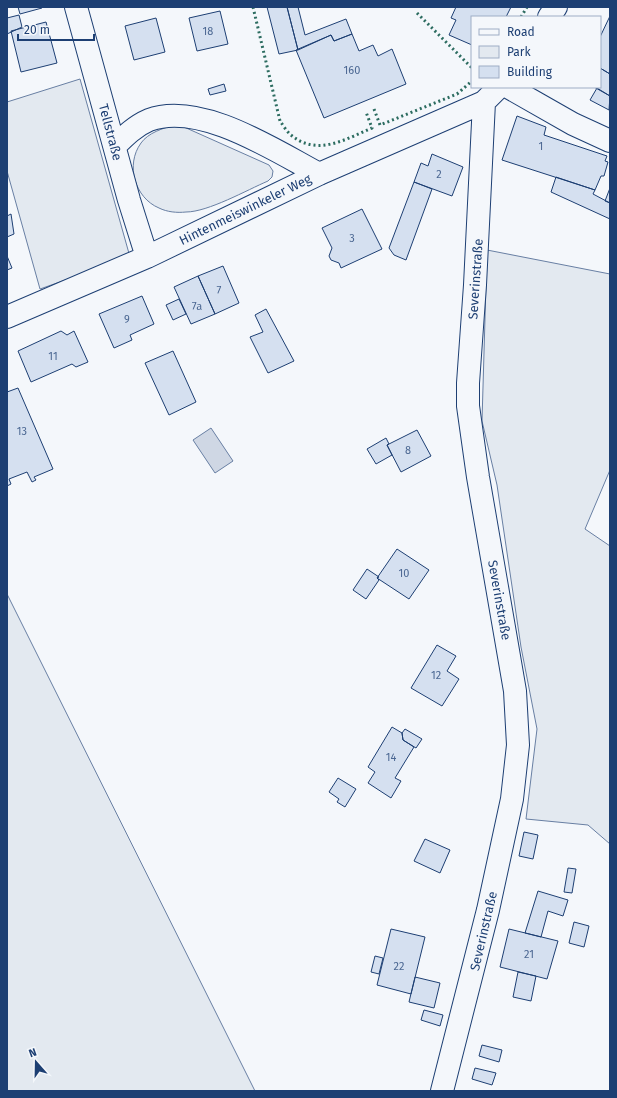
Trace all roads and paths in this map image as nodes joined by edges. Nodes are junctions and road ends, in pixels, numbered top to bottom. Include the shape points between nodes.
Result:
1 (76, 7) edge
2 (556, 7) edge
3 (550, 16) edge
4 (499, 88) edge
5 (510, 88) edge
6 (484, 102) junction
7 (610, 141) edge
8 (115, 146) junction
9 (319, 174) junction
10 (147, 257) junction
11 (7, 317) edge
12 (442, 1091) edge

1 - 8 street, Tellstraße
2 - 3 street
4 - 6 street, Hintenmeiswinkeler Weg
5 - 7 street via 573,124
6 - 9 street, Hintenmeiswinkeler Weg
6 - 12 street, Severinstraße via 468,383 469,412 515,691 518,745 512,799 488,910
8 - 9 street via 131,131 148,121 167,116 190,116 207,119 230,128
8 - 10 street, Tellstraße
9 - 10 street, Hintenmeiswinkeler Weg
10 - 11 street, Hintenmeiswinkeler Weg

